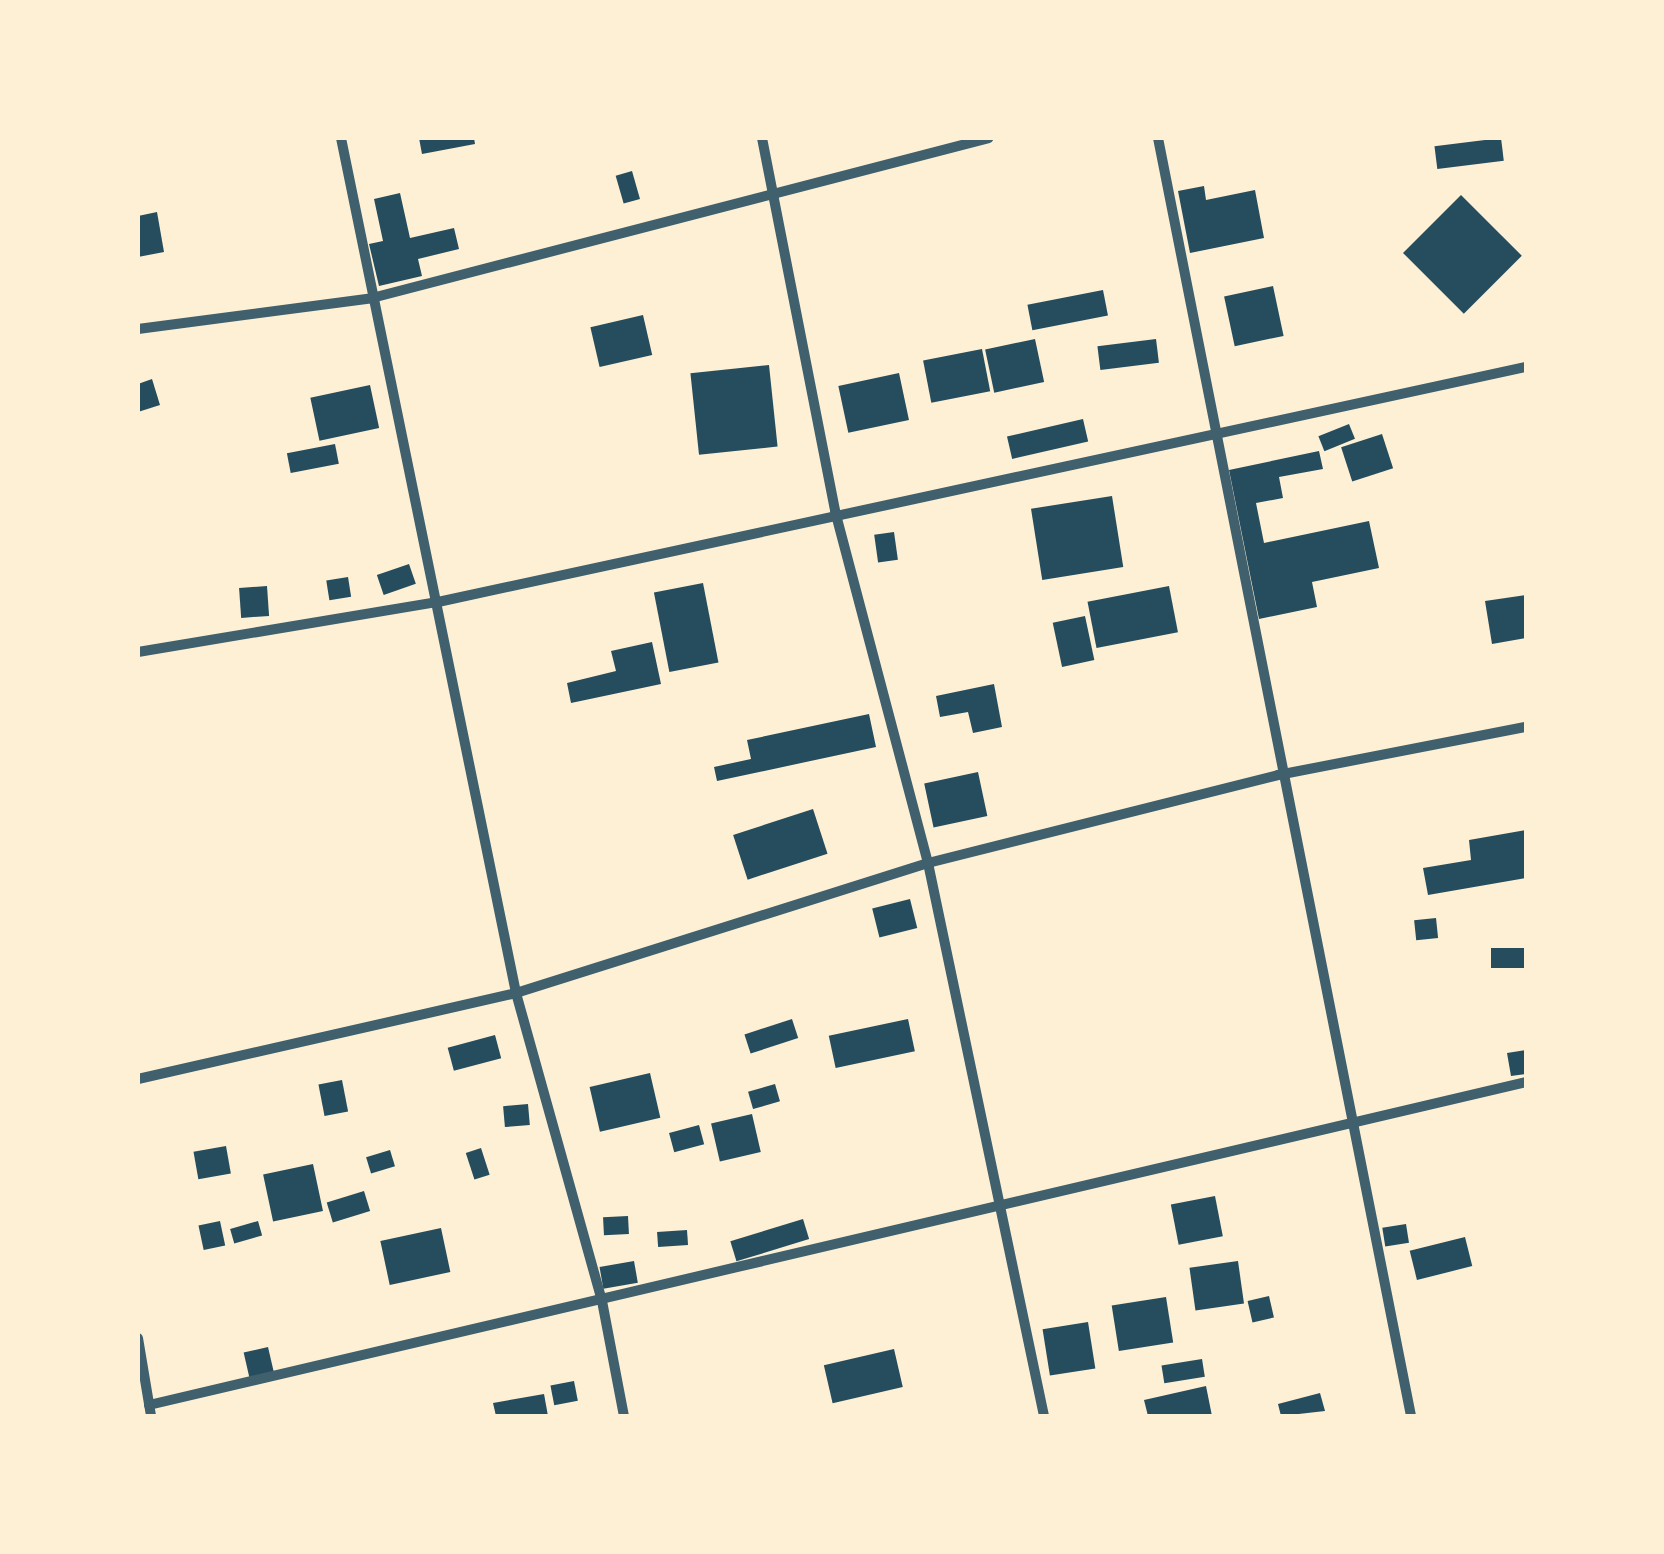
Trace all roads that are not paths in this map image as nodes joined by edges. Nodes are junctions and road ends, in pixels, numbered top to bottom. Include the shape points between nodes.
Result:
1 (341, 138) edge
2 (762, 138) edge
3 (989, 138) edge
4 (1158, 138) edge
5 (772, 189) junction
6 (372, 298) junction
7 (138, 329) edge
8 (1526, 367) edge
9 (1215, 428) junction
10 (835, 511) junction
11 (438, 602) junction
12 (138, 652) edge
13 (1526, 728) edge
14 (1278, 775) junction
15 (928, 863) junction
16 (516, 993) junction
17 (138, 1079) edge
18 (1526, 1082) edge
19 (1352, 1121) junction
20 (1001, 1207) junction
21 (602, 1301) junction
22 (138, 1338) edge
23 (150, 1411) edge
24 (624, 1416) edge
25 (1044, 1416) edge
26 (1412, 1416) edge

1 - 6 street
2 - 5 street
3 - 5 street
4 - 9 street
5 - 6 street
5 - 10 street
6 - 7 street
6 - 11 street
8 - 9 street
9 - 10 street
9 - 14 street
10 - 11 street
10 - 15 street
11 - 12 street
11 - 16 street
13 - 14 street
14 - 15 street
14 - 19 street
15 - 16 street
15 - 20 street
16 - 17 street
16 - 21 street
18 - 19 street
19 - 20 street
19 - 26 street
20 - 21 street
20 - 25 street
21 - 23 street
21 - 24 street
22 - 23 street

